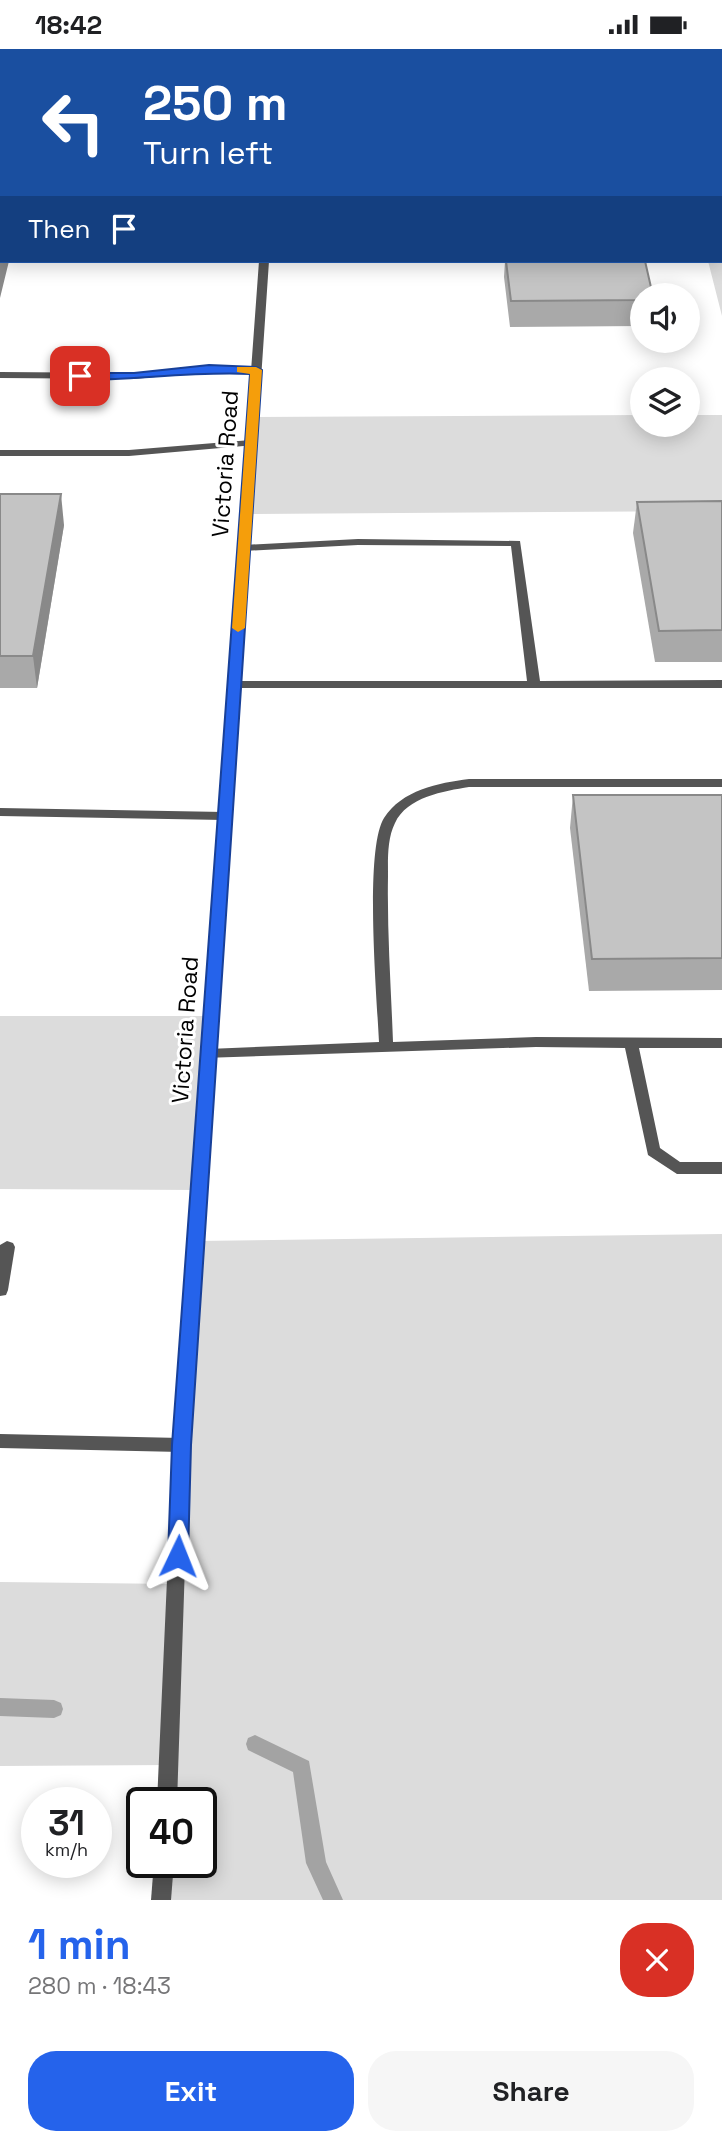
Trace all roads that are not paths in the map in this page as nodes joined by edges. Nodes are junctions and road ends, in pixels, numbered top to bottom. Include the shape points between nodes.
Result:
1 (264, 263) edge
2 (256, 370) junction
3 (0, 375) edge
4 (251, 443) junction
5 (0, 453) edge
6 (244, 548) junction
7 (722, 684) edge
8 (234, 685) junction
9 (534, 685) junction
10 (722, 783) edge
11 (0, 812) edge
12 (224, 816) junction
13 (631, 1043) junction
14 (722, 1043) edge
15 (386, 1048) junction
16 (208, 1054) junction
17 (722, 1168) edge
18 (7, 1247) dead end
19 (0, 1290) edge
20 (0, 1441) edge
21 (181, 1445) junction
22 (168, 1787) edge
23 (163, 1878) edge
24 (161, 1900) edge

1 - 2 street, Victoria Road
2 - 3 street via 134,376
2 - 4 street, Victoria Road
4 - 5 street via 130,453
4 - 6 street, Victoria Road
6 - 8 street, Victoria Road
6 - 9 street via 358,542 516,543
7 - 9 street
8 - 9 street
8 - 12 street, Victoria Road
10 - 15 street via 469,783 434,788 407,802 388,823 381,855
11 - 12 street
12 - 16 street, Victoria Road
13 - 14 street
13 - 15 street
13 - 17 street via 653,1151 677,1168
15 - 16 street
16 - 21 street, Victoria Road
18 - 19 street
20 - 21 street
21 - 22 street, Victoria Road
23 - 24 street

